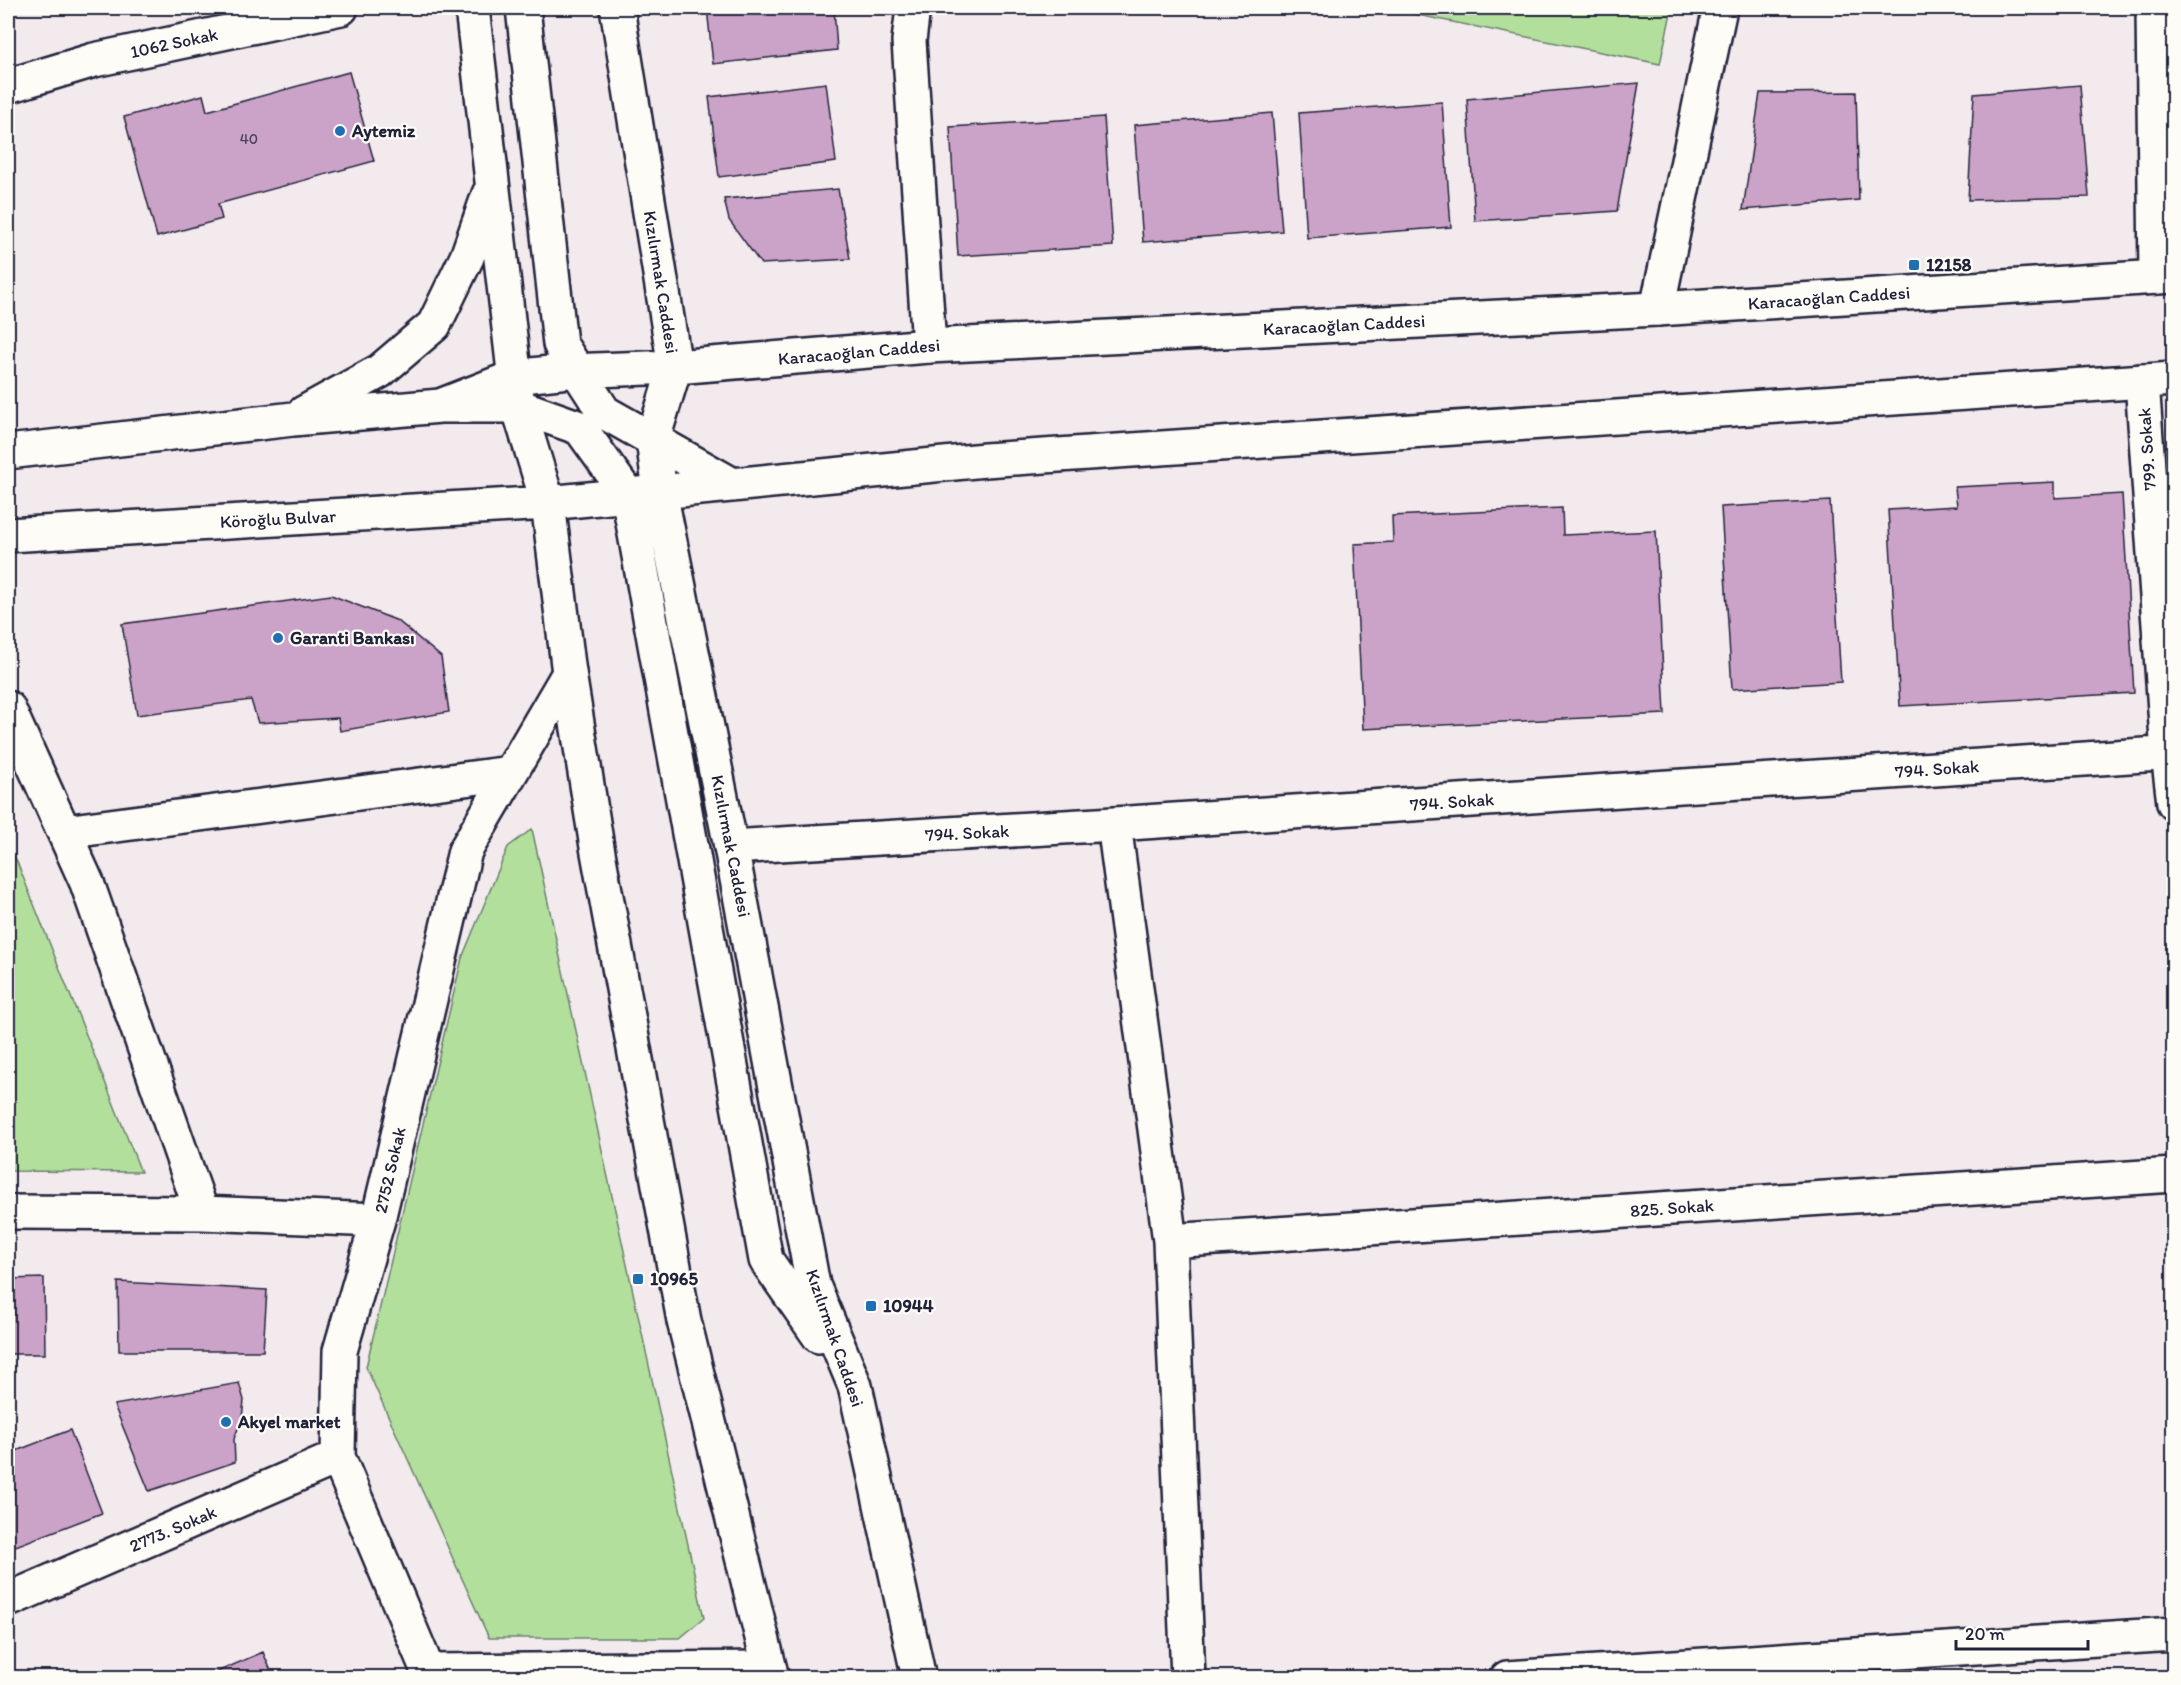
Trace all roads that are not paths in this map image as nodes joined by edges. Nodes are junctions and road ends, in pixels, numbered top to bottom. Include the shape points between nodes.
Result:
1 (341, 8) edge
2 (472, 8) edge
3 (523, 8) edge
4 (617, 8) edge
5 (913, 8) edge
6 (1720, 8) edge
7 (2153, 8) edge
8 (8, 86) edge
9 (492, 187) junction
10 (2165, 277) edge
11 (1657, 309) junction
12 (929, 346) junction
13 (675, 367) junction
14 (577, 370) junction
15 (2158, 380) edge
16 (516, 391) junction
17 (292, 419) junction
18 (652, 439) junction
19 (8, 452) edge
20 (733, 485) junction
21 (644, 494) junction
22 (548, 503) junction
23 (8, 535) edge
24 (569, 673) junction
25 (8, 708) edge
26 (2171, 754) edge
27 (510, 773) junction
28 (2174, 804) edge
29 (1114, 824) junction
30 (64, 832) junction
31 (731, 847) junction
32 (2174, 1175) edge
33 (8, 1212) edge
34 (202, 1213) junction
35 (378, 1220) junction
36 (1170, 1241) junction
37 (855, 1386) junction
38 (338, 1457) junction
39 (8, 1600) edge
40 (2174, 1634) edge
41 (1672, 1672) edge
42 (771, 1673) edge
43 (430, 1674) edge
44 (919, 1677) edge
45 (1188, 1677) edge
46 (1507, 1677) edge

1 - 8 main road, 1062 Sokak via 94,60
2 - 9 main road
3 - 14 main road via 560,344
4 - 13 main road, Kızılırmak Caddesi
5 - 12 main road via 909,41
6 - 11 main road
7 - 10 main road
9 - 16 main road
9 - 17 main road via 467,257 434,325 380,371
10 - 11 main road, Karacaoğlan Caddesi
11 - 12 main road, Karacaoğlan Caddesi
12 - 13 main road, Karacaoğlan Caddesi
13 - 14 main road, Karacaoğlan Caddesi
13 - 18 main road, Kızılırmak Caddesi
14 - 16 main road, Karacaoğlan Caddesi
14 - 18 main road via 604,412
15 - 20 main road via 997,459
15 - 26 main road, 799. Sokak
16 - 17 main road, Karacaoğlan Caddesi via 440,406
16 - 21 main road via 580,428
16 - 22 main road
17 - 19 main road
18 - 20 main road
18 - 21 main road, Kızılırmak Caddesi
20 - 21 main road
21 - 22 main road
21 - 31 main road, Kızılırmak Caddesi
21 - 37 main road via 766,1260
22 - 23 main road, Köroğlu Bulvar
22 - 24 main road
24 - 27 main road, 2752 Sokak
24 - 42 main road via 684,1321
25 - 30 main road
26 - 28 main road, 799. Sokak
26 - 29 main road, 794. Sokak
27 - 30 main road
27 - 35 main road, 2752 Sokak via 465,850
29 - 31 main road, 794. Sokak
29 - 36 main road
30 - 34 main road via 87,883
31 - 37 main road, Kızılırmak Caddesi via 813,1285
32 - 36 main road, 825. Sokak
33 - 34 main road
34 - 35 main road
35 - 38 main road, 2752 Sokak via 340,1351
36 - 45 main road
37 - 44 main road, Kızılırmak Caddesi
38 - 39 main road, 2773. Sokak
38 - 43 main road, 2752 Sokak
40 - 41 main road
41 - 46 main road
42 - 43 main road

